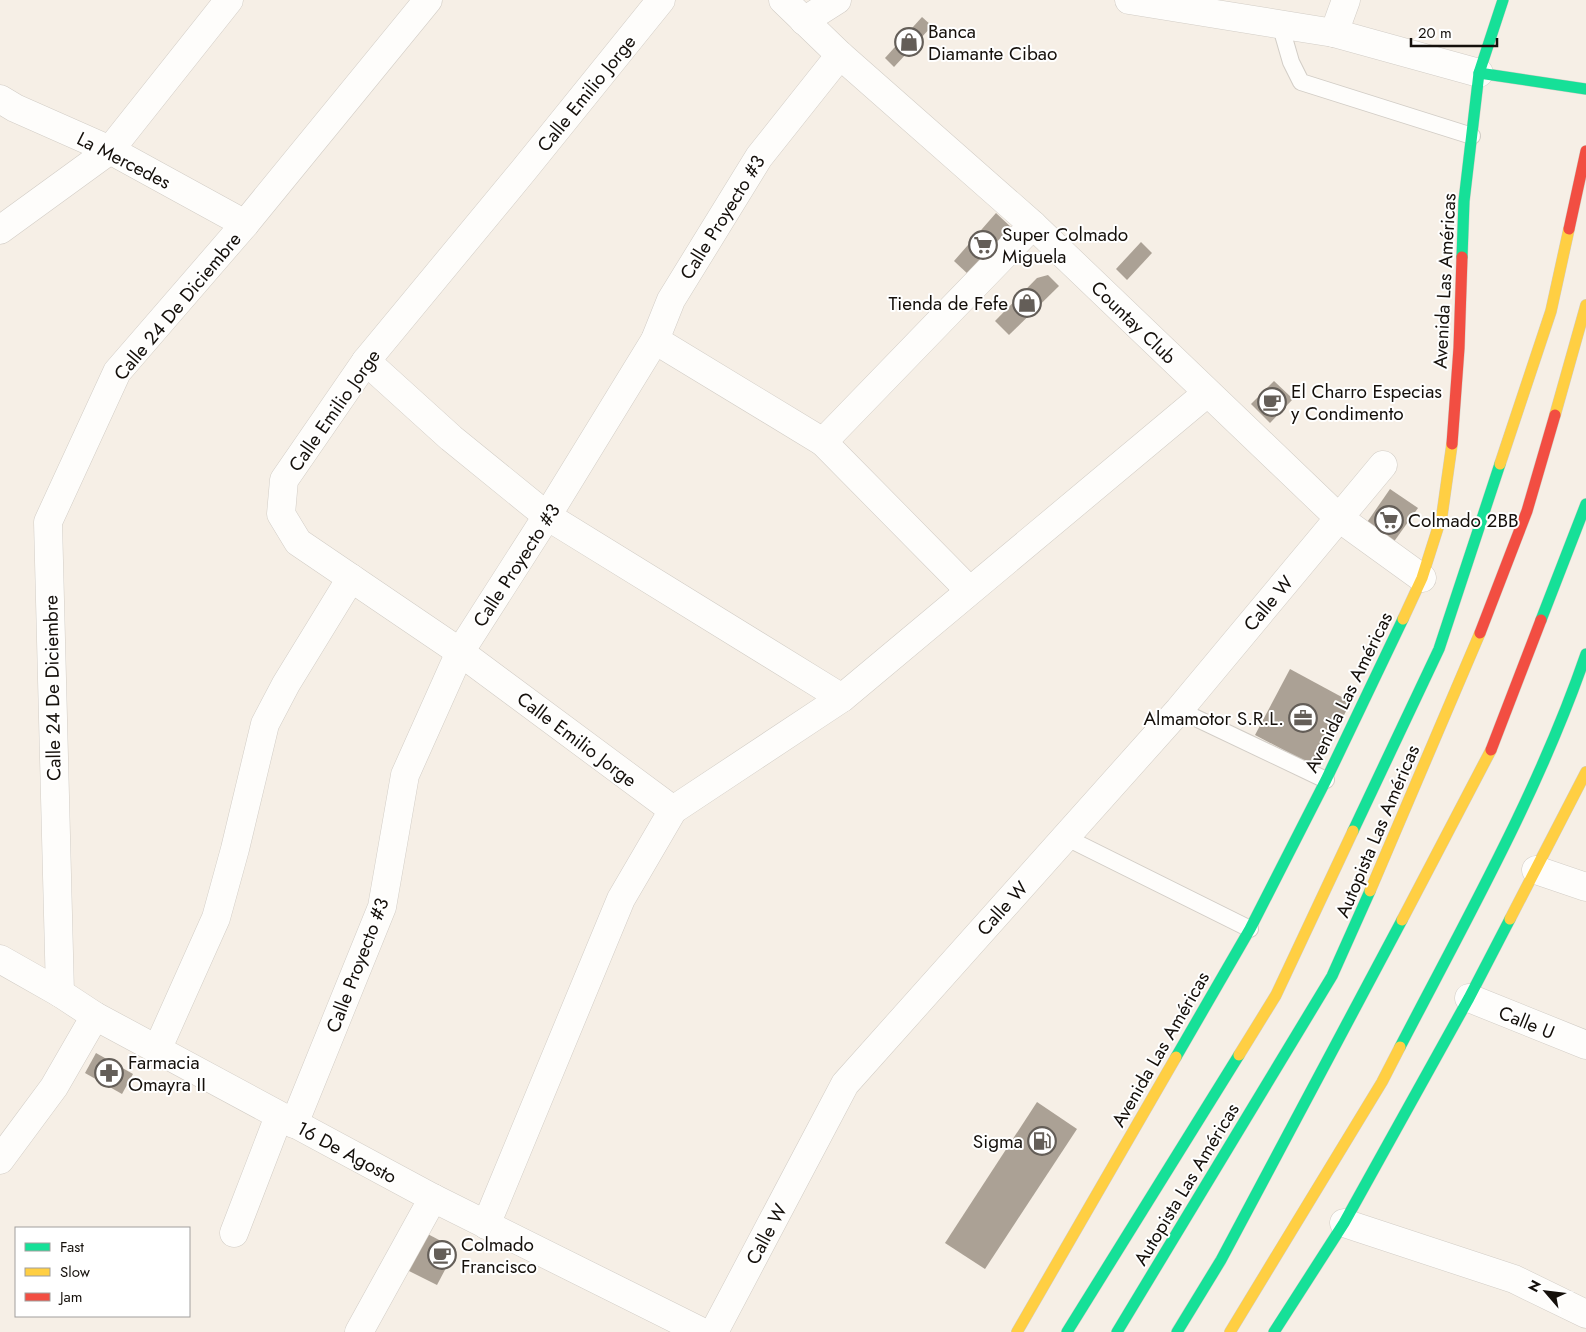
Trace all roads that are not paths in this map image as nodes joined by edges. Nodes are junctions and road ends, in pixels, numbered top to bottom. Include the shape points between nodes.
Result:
1 (229, 0) edge
2 (428, 0) edge
3 (660, 0) edge
4 (783, 0) edge
5 (837, 0) edge
6 (1129, 0) edge
7 (1346, 0) edge
8 (1503, 0) edge
9 (804, 20) junction
10 (1280, 24) junction
11 (1334, 33) junction
12 (840, 55) junction
13 (1479, 73) junction
14 (1586, 90) edge
15 (0, 99) edge
16 (1472, 136) junction
17 (110, 150) junction
18 (1586, 151) edge
19 (245, 224) junction
20 (1034, 226) junction
21 (0, 230) edge
22 (1586, 305) edge
23 (655, 340) junction
24 (366, 361) junction
25 (1207, 393) junction
26 (823, 442) junction
27 (1383, 465) dead end
28 (1586, 504) edge
29 (547, 516) junction
30 (1339, 518) junction
31 (351, 578) junction
32 (1422, 578) junction
33 (969, 590) junction
34 (460, 652) junction
35 (1586, 654) edge
36 (842, 698) junction
37 (1179, 710) junction
38 (1586, 772) edge
39 (1326, 780) junction
40 (673, 810) junction
41 (1065, 837) junction
42 (1536, 870) junction
43 (1586, 887) edge
44 (1250, 929) junction
45 (0, 959) edge
46 (60, 993) junction
47 (1469, 998) junction
48 (95, 1016) junction
49 (1586, 1045) edge
50 (157, 1050) junction
51 (286, 1120) junction
52 (0, 1160) edge
53 (433, 1198) junction
54 (1344, 1223) junction
55 (486, 1225) junction
56 (234, 1233) dead end
57 (1586, 1314) edge
58 (360, 1332) edge
59 (702, 1332) edge
60 (714, 1332) edge
61 (1017, 1332) edge
62 (1067, 1332) edge
63 (1117, 1332) edge
64 (1177, 1332) edge
65 (1230, 1332) edge
66 (1274, 1332) edge

1 - 17 street
2 - 19 street, Calle 24 De Diciembre
3 - 24 street, Calle Emilio Jorge
4 - 9 street, Countay Club
5 - 9 street
6 - 10 street
7 - 11 street
8 - 13 main road, Avenida Las Américas
9 - 12 street, Countay Club
10 - 11 street
10 - 16 lane via 1301,82
11 - 13 street
12 - 20 street, Countay Club
12 - 23 street, Calle Proyecto #3 via 759,157 671,300
13 - 14 main road
13 - 16 main road, Avenida Las Américas
15 - 17 street, La Mercedes
16 - 32 main road, Avenida Las Américas via 1464,201 1452,446 1442,516
17 - 19 street, La Mercedes
17 - 21 street
18 - 62 main road via 1551,311 1439,648 1276,995
19 - 46 street, Calle 24 De Diciembre via 117,372 48,522
20 - 25 street, Countay Club
20 - 26 street
22 - 63 main road, Autopista Las Américas via 1527,511 1483,625 1332,976
23 - 26 street
23 - 29 street, Calle Proyecto #3
24 - 29 street via 451,438
24 - 31 street, Calle Emilio Jorge via 284,480 281,514 298,542
25 - 30 street, Countay Club
25 - 33 street
26 - 33 street
27 - 30 street, Calle W
28 - 64 main road via 1488,758 1221,1260
29 - 34 street, Calle Proyecto #3
29 - 36 street
30 - 32 street, Countay Club
30 - 37 street, Calle W
31 - 34 street, Calle Emilio Jorge
31 - 50 street via 265,724 216,918
32 - 39 main road, Avenida Las Américas
33 - 36 street
34 - 40 street, Calle Emilio Jorge
34 - 51 street, Calle Proyecto #3 via 405,775 382,907
35 - 65 main road via 1568,706 1508,840 1391,1065
36 - 40 street
37 - 39 lane
37 - 41 street, Calle W
38 - 42 main road
39 - 44 main road, Avenida Las Américas
40 - 55 street via 621,899
41 - 44 lane
41 - 60 street, Calle W via 845,1084
42 - 43 street
42 - 47 main road
44 - 61 main road, Avenida Las Américas
45 - 46 street, 16 De Agosto
46 - 48 street, 16 De Agosto
47 - 49 street, Calle U
47 - 54 main road
48 - 50 street, 16 De Agosto
48 - 52 street via 54,1087
50 - 51 street, 16 De Agosto
51 - 53 street, 16 De Agosto
51 - 56 street, Calle Proyecto #3
53 - 55 street, 16 De Agosto
53 - 58 street
54 - 57 street via 1514,1279
54 - 66 main road
55 - 59 street, 16 De Agosto

